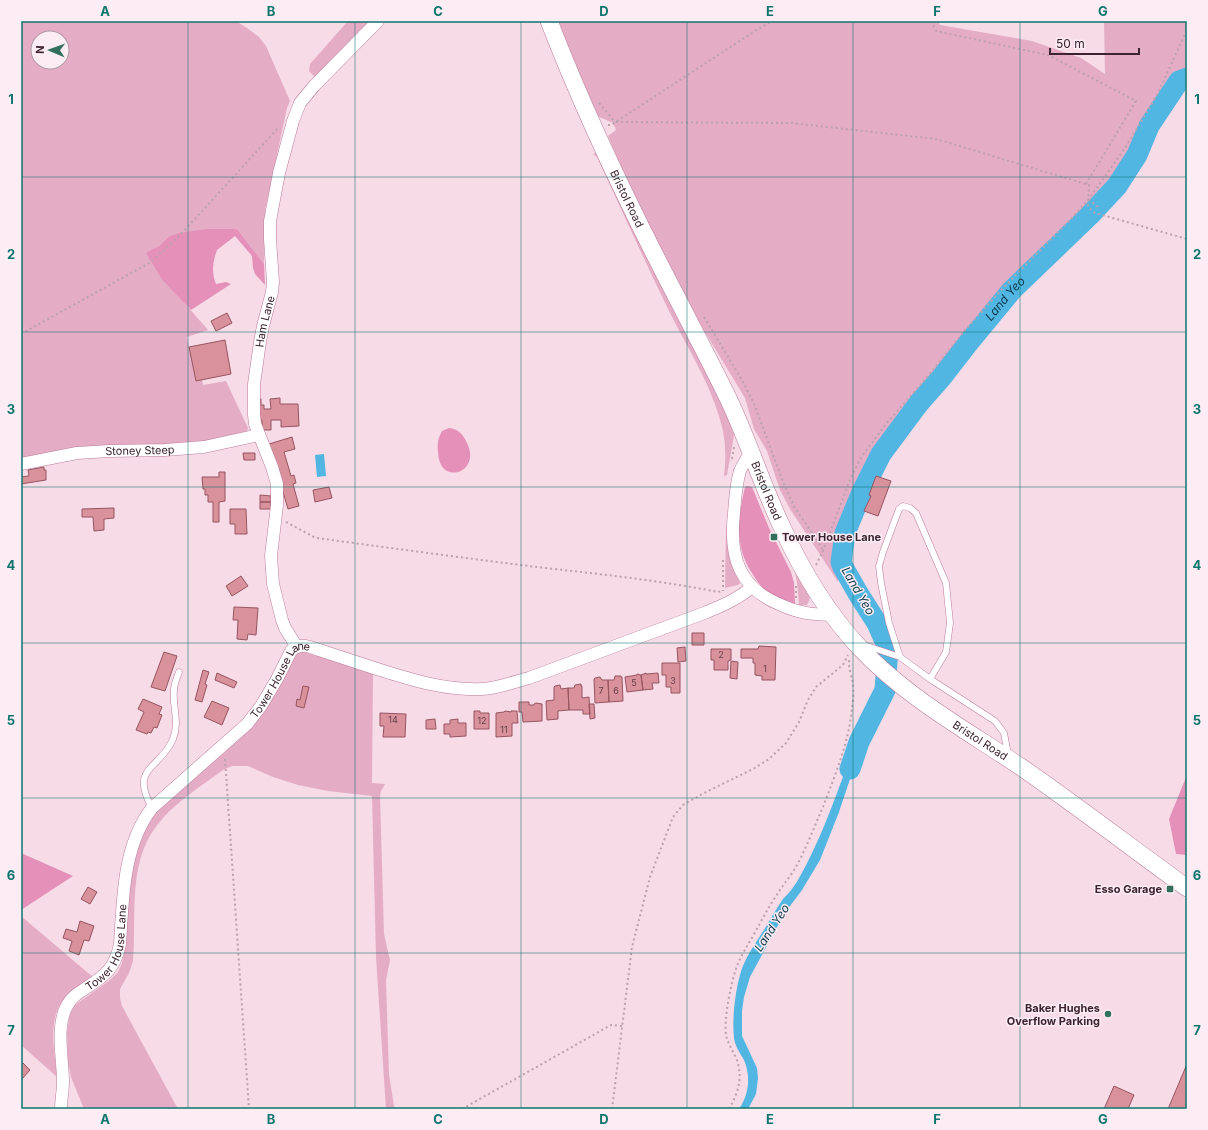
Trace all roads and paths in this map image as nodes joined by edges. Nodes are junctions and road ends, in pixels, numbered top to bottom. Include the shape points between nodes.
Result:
1 (378, 21) edge
2 (549, 21) edge
3 (772, 21) edge
4 (931, 21) edge
5 (1187, 30) edge
6 (293, 121) junction
7 (614, 122) junction
8 (611, 125) dead end
9 (1086, 184) junction
10 (1088, 198) junction
11 (1099, 208) dead end
12 (1187, 239) edge
13 (21, 334) edge
14 (259, 435) junction
15 (751, 452) junction
16 (21, 464) edge
17 (277, 505) junction
18 (821, 556) dead end
19 (752, 587) junction
20 (718, 592) dead end
21 (832, 615) junction
22 (857, 645) junction
23 (297, 647) junction
24 (900, 657) junction
25 (179, 672) dead end
26 (930, 679) junction
27 (220, 748) junction
28 (1008, 759) junction
29 (152, 808) junction
30 (1187, 888) edge
31 (622, 1026) junction
32 (62, 1109) edge
33 (249, 1109) edge
34 (462, 1109) edge
35 (612, 1109) edge
36 (729, 1109) edge

1 - 6 street, Ham Lane via 314,86 300,103
2 - 15 main road, Bristol Road via 564,61 612,167 730,402
3 - 7 path
4 - 9 path via 936,31 1048,55 1136,101
5 - 10 path via 1156,97 1125,148
6 - 13 path via 284,121 183,232 151,262
6 - 14 street, Ham Lane via 270,221 273,282 261,336 254,389 254,415
7 - 8 path
7 - 9 path via 792,123 936,139
9 - 10 path via 1089,185
10 - 11 path
10 - 12 path via 1088,207 1095,213
10 - 18 path via 966,329 862,456 851,477
14 - 16 street, Stoney Steep via 197,447 77,453
14 - 17 street, Ham Lane via 277,484
15 - 19 street via 739,476 732,533 738,564
15 - 21 main road, Bristol Road via 796,557
17 - 20 path via 284,510 287,522 317,538 631,577
17 - 23 street, Ham Lane via 271,556 273,584 285,628
19 - 21 street via 764,597 794,610
19 - 23 street, Tower House Lane via 734,600 707,612 529,678 488,688 461,689 420,682 304,645
21 - 22 main road, Bristol Road
22 - 24 lane
22 - 28 main road, Bristol Road via 913,695
22 - 31 path via 843,665 816,687 786,743 769,759 683,805 673,818 650,877 634,940
22 - 36 path via 849,661 853,685 852,710 839,763 803,851 742,955 735,972 729,996 726,1034 739,1072 739,1086
23 - 27 street, Tower House Lane via 291,651 261,706 247,724
24 - 26 lane
24 - 26 lane via 889,623 879,566 899,509 903,506 916,513 946,583 950,623 946,652
25 - 29 lane via 174,690 177,725 173,738 165,752 145,774 143,781 146,798
26 - 28 lane via 996,721 1004,733
27 - 29 street, Tower House Lane
27 - 33 path via 225,752
28 - 30 main road, Bristol Road via 1090,815
29 - 32 street, Tower House Lane via 139,829 130,853 120,944 114,965 100,979 74,995 63,1014
31 - 34 path via 611,1025
31 - 35 path

